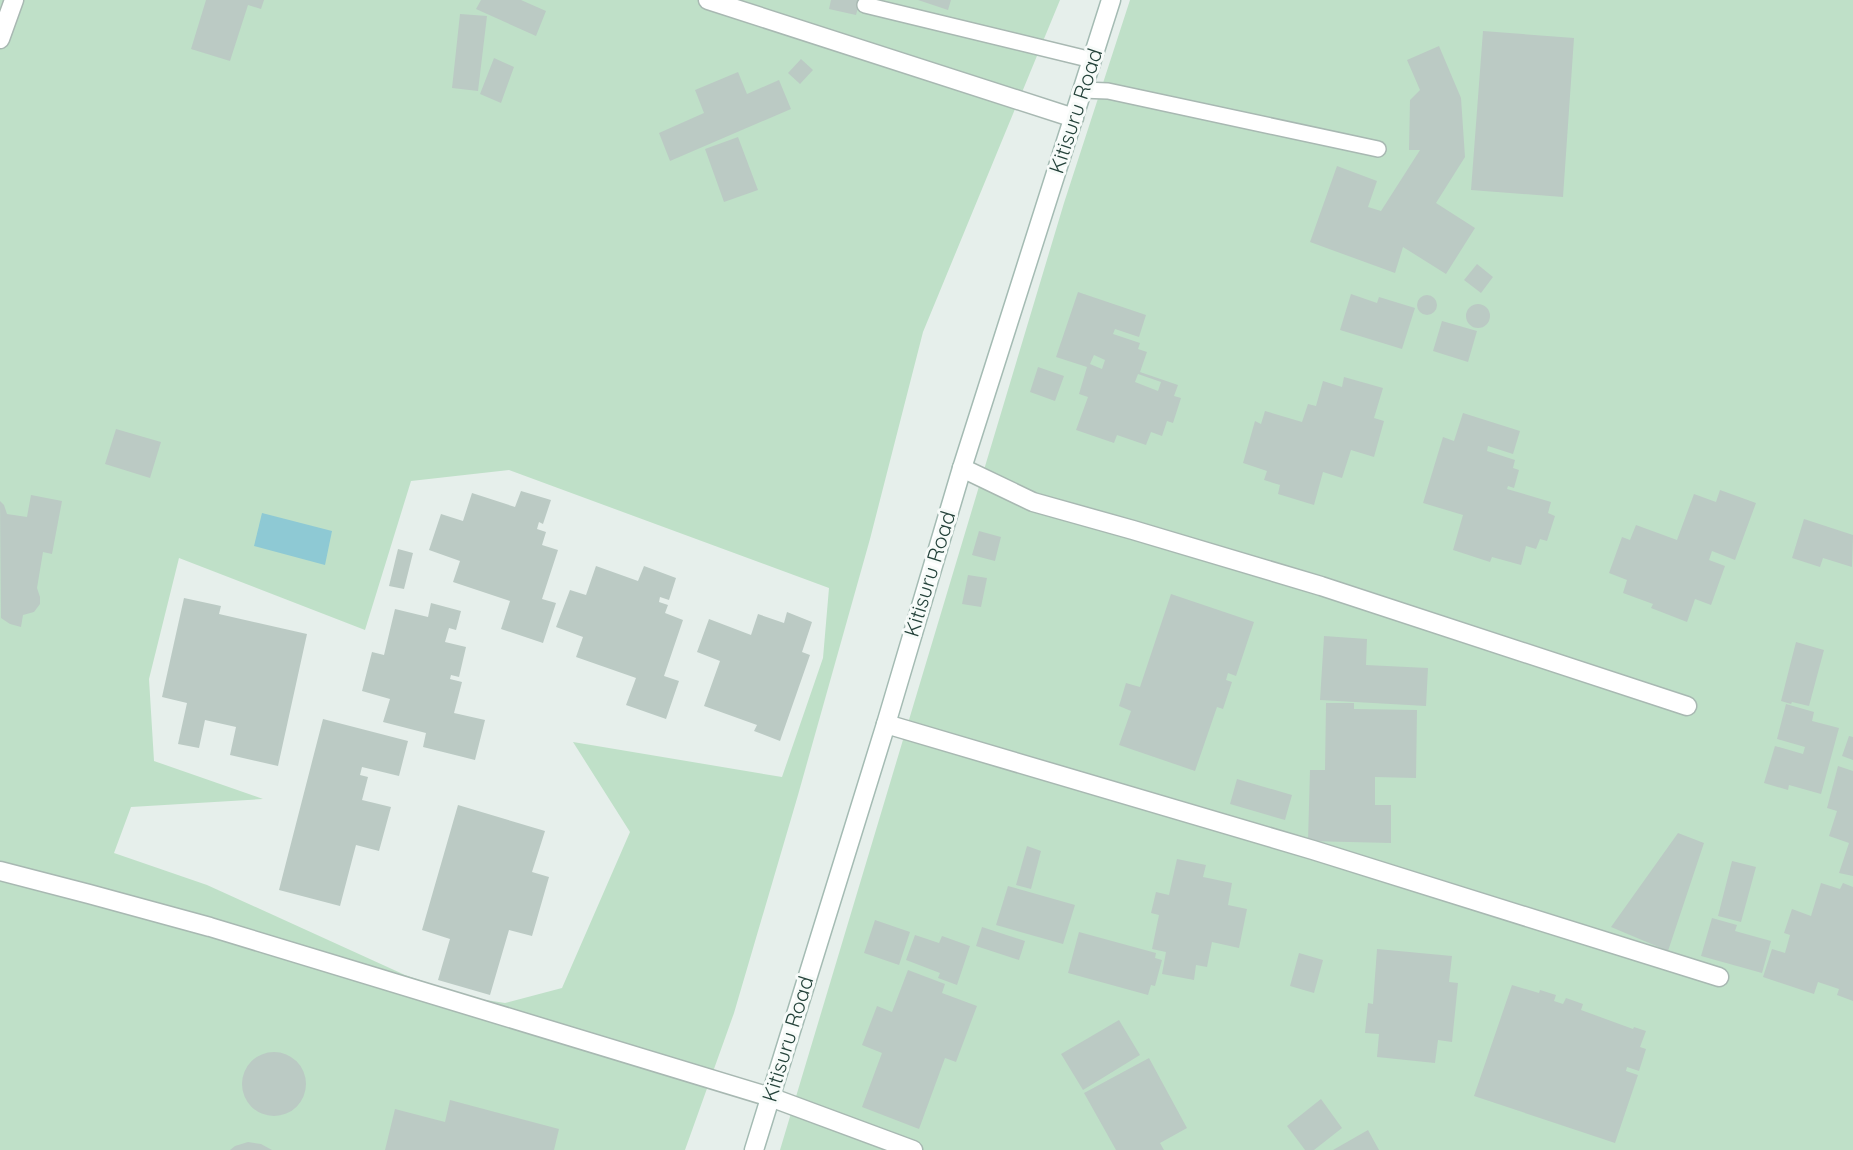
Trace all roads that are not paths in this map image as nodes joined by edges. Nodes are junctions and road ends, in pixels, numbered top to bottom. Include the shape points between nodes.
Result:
1 (14, 0) edge
2 (708, 0) edge
3 (1111, 0) edge
4 (865, 5) dead end
5 (0, 39) edge
6 (1092, 60) junction
7 (1082, 90) junction
8 (1074, 118) junction
9 (1377, 149) dead end
10 (962, 468) junction
11 (1687, 706) dead end
12 (886, 724) junction
13 (0, 871) edge
14 (1719, 976) dead end
15 (770, 1097) junction
16 (754, 1150) edge
17 (913, 1150) edge

1 - 5 street
2 - 8 street
3 - 6 street, Kitisuru Road
4 - 6 lane
6 - 7 street, Kitisuru Road
7 - 8 street, Kitisuru Road
7 - 9 lane via 1108,91
8 - 10 street, Kitisuru Road
10 - 11 street via 1033,502 1321,586
10 - 12 street, Kitisuru Road
12 - 14 street via 1313,850
12 - 15 street, Kitisuru Road
13 - 15 street via 210,927
15 - 16 street, Kitisuru Road
15 - 17 street

